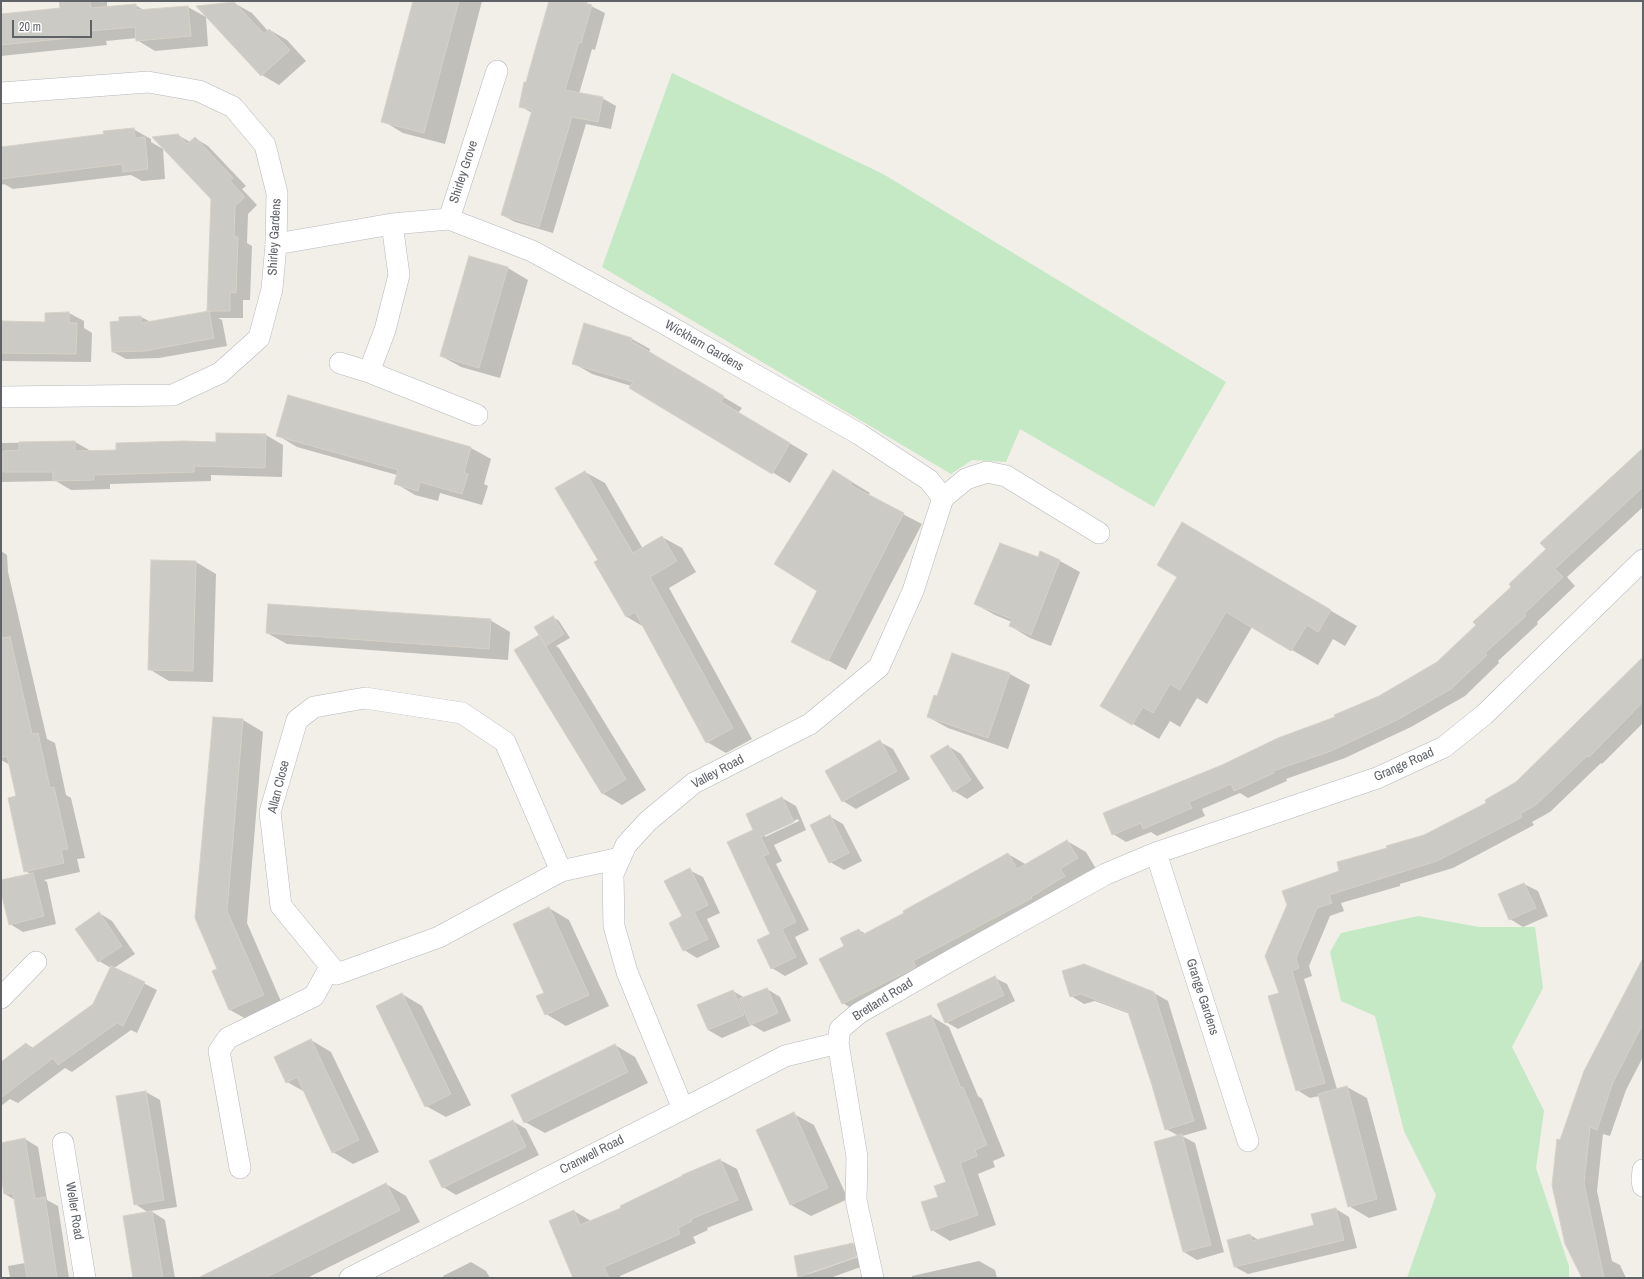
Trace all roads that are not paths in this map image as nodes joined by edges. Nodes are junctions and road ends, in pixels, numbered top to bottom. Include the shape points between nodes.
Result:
1 (497, 71) dead end
2 (1, 93) edge
3 (449, 219) junction
4 (392, 224) junction
5 (276, 244) junction
6 (340, 363) dead end
7 (369, 372) junction
8 (1, 398) edge
9 (477, 415) dead end
10 (943, 498) junction
11 (1099, 533) dead end
12 (1643, 560) edge
13 (1156, 853) junction
14 (620, 858) junction
15 (561, 871) junction
16 (1106, 874) joint
17 (36, 962) dead end
18 (330, 967) junction
19 (1, 998) edge
20 (838, 1043) junction
21 (683, 1109) junction
22 (1248, 1141) dead end
23 (63, 1143) dead end
24 (240, 1168) dead end
25 (1643, 1170) edge
26 (1643, 1186) edge
27 (85, 1278) edge
28 (350, 1278) edge
29 (873, 1278) edge

1 - 3 street, Shirley Grove
2 - 5 street, Shirley Gardens via 148,82 199,91 233,107 265,145 277,193
3 - 4 street, Shirley Grove
3 - 10 street, Wickham Gardens via 532,251 660,321 859,434 929,480
4 - 5 street, Shirley Grove
4 - 7 street via 399,275 385,330
5 - 8 street, Shirley Gardens via 272,289 259,338 220,373 173,395
6 - 7 street
7 - 9 street
10 - 11 street via 966,479 987,472 1006,476
10 - 14 street, Valley Road via 913,591 879,667 810,724 694,783 648,821 626,845
12 - 13 street, Grange Road via 1485,714 1444,747 1377,778
13 - 16 street, Grange Road
13 - 22 street, Grange Gardens
14 - 15 street
14 - 21 street, Valley Road via 613,874 614,926 627,972
15 - 18 street via 439,937 337,974
15 - 18 street, Allan Close via 505,742 462,712 365,698 314,707 297,720 270,812 281,906
16 - 20 street, Bretland Road via 859,1013 840,1029
17 - 19 street
18 - 24 street via 314,996 228,1038 219,1051
20 - 21 street, Cranwell Road via 785,1056
20 - 29 street, Bretland Road via 857,1157 856,1200
21 - 28 street, Cranwell Road
23 - 27 street, Weller Road
25 - 26 street

